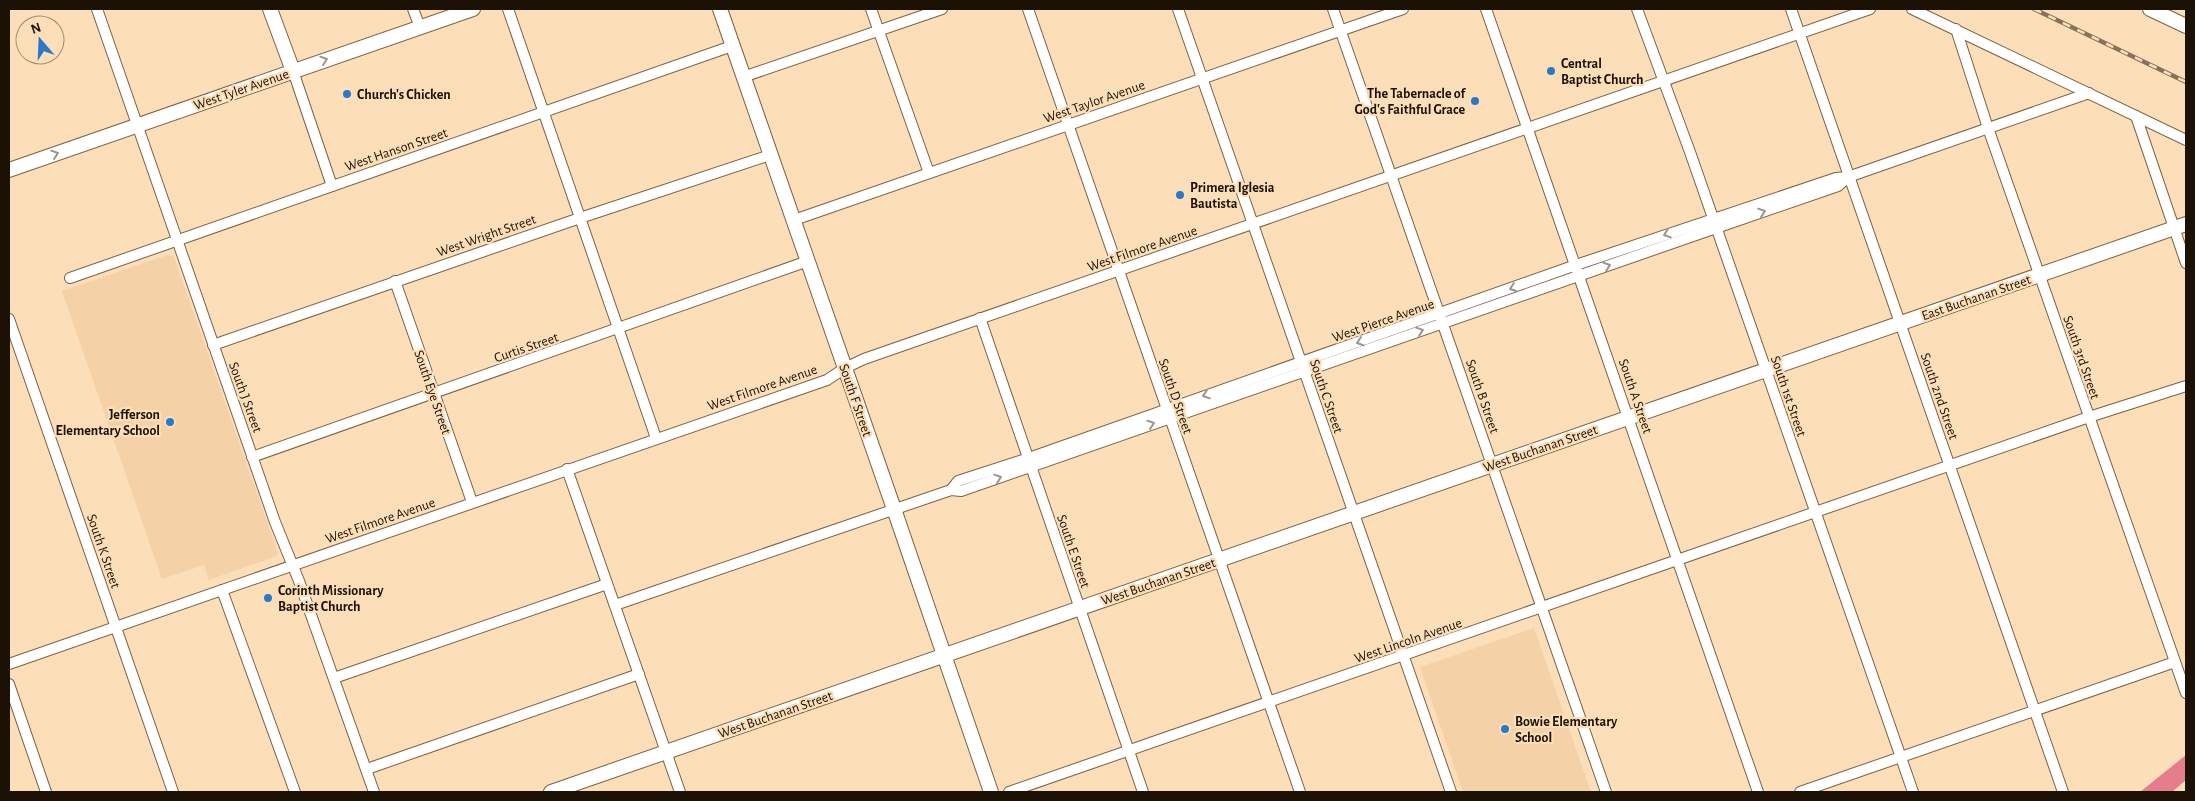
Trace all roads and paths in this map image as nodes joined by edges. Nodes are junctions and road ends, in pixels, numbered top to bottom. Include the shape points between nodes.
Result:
1 (97, 9) edge
2 (270, 9) edge
3 (413, 9) edge
4 (473, 9) edge
5 (508, 9) edge
6 (720, 9) edge
7 (872, 9) edge
8 (942, 9) edge
9 (1028, 9) edge
10 (1178, 9) edge
11 (1333, 9) edge
12 (1403, 9) edge
13 (1486, 9) edge
14 (1638, 9) edge
15 (1791, 9) edge
16 (1870, 9) edge
17 (1912, 9) edge
18 (2150, 9) edge
19 (2186, 26) edge
20 (420, 27) junction
21 (1956, 29) junction
22 (879, 31) junction
23 (1341, 31) junction
24 (1799, 34) junction
25 (732, 46) junction
26 (293, 71) junction
27 (743, 77) junction
28 (1202, 78) junction
29 (1664, 81) junction
30 (2089, 93) junction
31 (545, 112) junction
32 (2136, 116) junction
33 (136, 125) junction
34 (1066, 125) junction
35 (1988, 128) junction
36 (1528, 129) junction
37 (2186, 140) edge
38 (770, 155) junction
39 (9, 170) edge
40 (929, 173) junction
41 (1392, 176) junction
42 (1848, 177) junction
43 (332, 186) junction
44 (580, 218) junction
45 (794, 220) junction
46 (1714, 224) junction
47 (1253, 225) junction
48 (2180, 226) edge
49 (176, 241) junction
50 (808, 261) junction
51 (2186, 263) edge
52 (1576, 265) junction
53 (1118, 271) junction
54 (2039, 275) junction
55 (1580, 276) junction
56 (70, 278) dead end
57 (395, 281) junction
58 (980, 318) junction
59 (9, 319) edge
60 (1442, 319) junction
61 (1900, 323) junction
62 (619, 329) junction
63 (213, 345) junction
64 (1303, 367) junction
65 (845, 368) junction
66 (1766, 370) junction
67 (2186, 386) edge
68 (433, 393) junction
69 (1168, 413) junction
70 (1628, 417) junction
71 (2089, 417) junction
72 (656, 438) junction
73 (252, 457) junction
74 (1030, 462) junction
75 (1492, 465) junction
76 (1950, 466) junction
77 (567, 469) junction
78 (472, 502) junction
79 (894, 509) junction
80 (1815, 512) junction
81 (1353, 513) junction
82 (1219, 560) junction
83 (1678, 560) junction
84 (292, 565) junction
85 (608, 584) junction
86 (222, 590) junction
87 (615, 606) junction
88 (1079, 608) junction
89 (1542, 608) junction
90 (115, 626) junction
91 (943, 655) junction
92 (1403, 656) junction
93 (2175, 662) junction
94 (9, 664) edge
95 (639, 674) junction
96 (334, 678) junction
97 (9, 684) edge
98 (2186, 693) edge
99 (1269, 702) junction
100 (2035, 710) junction
101 (666, 752) junction
102 (1129, 752) junction
103 (1900, 757) junction
104 (367, 769) junction
105 (46, 792) edge
106 (173, 792) edge
107 (295, 792) edge
108 (374, 792) edge
109 (551, 792) edge
110 (680, 792) edge
111 (991, 792) edge
112 (1009, 792) edge
113 (1144, 792) edge
114 (1300, 792) edge
115 (1451, 792) edge
116 (1606, 792) edge
117 (1758, 792) edge
118 (1800, 792) edge
119 (1912, 792) edge
120 (2063, 792) edge

1 - 33 street, South J Street
2 - 26 street
3 - 20 street
4 - 20 street, West Tyler Avenue
5 - 31 street
6 - 25 street, South F Street
7 - 22 street
8 - 22 street
9 - 34 street, South D Street
10 - 28 street, South C Street
11 - 23 street, South B Street
12 - 23 street, West Taylor Avenue
13 - 36 street, South A Street
14 - 29 street, South 1st Street
15 - 24 street, South 2nd Street
16 - 24 street, West Filmore Avenue
17 - 21 street
18 - 19 street
26 -> 20 street, West Tyler Avenue
21 - 30 street
21 - 35 street, South 3rd Street
22 - 27 street
22 - 40 street
23 - 28 street, West Taylor Avenue
23 - 41 street, South B Street
24 - 29 street, West Filmore Avenue
24 - 42 street, South 2nd Street
25 - 27 street, South F Street
25 - 31 street, West Hanson Street
26 - 33 street, West Tyler Avenue
26 - 43 street
27 - 38 street, South F Street
28 - 34 street, West Taylor Avenue
28 - 47 street, South C Street
29 - 36 street, West Filmore Avenue
29 - 46 street, South 1st Street
30 - 32 street
30 - 35 street
31 - 43 street, West Hanson Street
31 - 44 street
32 - 37 street
32 - 48 street
39 -> 33 street, West Tyler Avenue
33 - 49 street, South J Street
34 - 40 street, West Taylor Avenue
34 - 53 street, South D Street
35 - 42 street
35 - 54 street, South 3rd Street
36 - 41 street, West Filmore Avenue
36 - 52 street, South A Street
38 - 44 street, West Wright Street
38 - 45 street, South F Street
40 - 45 street, West Taylor Avenue
41 - 47 street, West Filmore Avenue
41 - 60 street, South B Street
42 - 46 street via 1838,186
42 - 61 street, South 2nd Street
43 - 49 street, West Hanson Street
44 - 57 street, West Wright Street
44 - 62 street
45 - 50 street, South F Street
46 -> 52 street, West Pierce Avenue
55 -> 46 street, West Pierce Avenue
46 - 66 street, South 1st Street
47 - 53 street, West Filmore Avenue
47 - 64 street, South C Street
48 - 51 street
48 - 54 street, East Buchanan Street
49 - 56 street, West Hanson Street
49 - 63 street, South J Street
50 - 62 street, Curtis Street
50 - 65 street, South F Street
52 - 55 street, South A Street
52 -> 60 street, West Pierce Avenue
53 - 58 street, West Filmore Avenue
53 - 69 street, South D Street
54 - 61 street, East Buchanan Street
54 - 71 street, South 3rd Street
55 - 60 street, West Pierce Avenue
55 - 70 street, South A Street
57 - 63 street, West Wright Street
57 - 68 street, South Eye Street
58 - 65 street, West Filmore Avenue
58 - 74 street, South E Street
59 - 90 street, South K Street
60 - 64 street, West Pierce Avenue
60 - 75 street, South B Street
61 - 66 street, East Buchanan Street
61 - 76 street, South 2nd Street
62 - 68 street, Curtis Street
62 - 72 street
63 - 73 street, South J Street
64 - 69 street, West Pierce Avenue
64 - 81 street, South C Street
65 - 72 street, West Filmore Avenue via 827,380
65 - 79 street, South F Street
66 - 70 street, West Buchanan Street
66 - 80 street, South 1st Street
67 - 71 street, West Lincoln Avenue
68 - 73 street, Curtis Street
68 - 78 street, South Eye Street
69 - 74 street, West Pierce Avenue
69 - 82 street, South D Street
70 - 75 street, West Buchanan Street
70 - 83 street, South A Street
71 - 76 street, West Lincoln Avenue
71 - 93 street, South 3rd Street
72 - 77 street, West Filmore Avenue
73 - 84 street, South J Street
74 - 79 street, West Pierce Avenue via 962,491 951,490
74 - 88 street, South E Street
75 - 81 street, West Buchanan Street
75 - 89 street, South B Street
76 - 80 street, West Lincoln Avenue
76 - 100 street, South 2nd Street
77 - 78 street, West Filmore Avenue
77 - 85 street
78 - 84 street, West Filmore Avenue
79 - 87 street, West Pierce Avenue
79 - 91 street, South F Street
80 - 83 street, West Lincoln Avenue
80 - 103 street, South 1st Street
81 - 82 street, West Buchanan Street
81 - 92 street, South C Street
82 - 88 street, West Buchanan Street
82 - 99 street, South D Street
83 - 89 street, West Lincoln Avenue
83 - 117 street, South A Street
84 - 86 street, West Filmore Avenue
84 - 96 street, South J Street
85 - 87 street
85 - 96 street
86 - 90 street, West Filmore Avenue
86 - 107 street
87 - 95 street
88 - 91 street, West Buchanan Street
88 - 102 street, South E Street
89 - 92 street, West Lincoln Avenue
89 - 116 street, South B Street
90 - 94 street, West Filmore Avenue
90 - 106 street, South K Street
91 - 101 street, West Buchanan Street
91 - 111 street, South F Street
92 - 99 street, West Lincoln Avenue
92 - 115 street, South C Street
93 - 98 street, South 3rd Street
93 - 100 street
95 - 101 street
95 - 104 street
96 - 104 street, South J Street
97 - 105 street
99 - 102 street, West Lincoln Avenue
99 - 114 street, South D Street
100 - 103 street
100 - 120 street, South 2nd Street
101 - 109 street, West Buchanan Street
101 - 110 street
102 - 112 street, West Lincoln Avenue
102 - 113 street, South E Street
103 - 118 street
103 - 119 street, South 1st Street
104 - 108 street, South J Street

